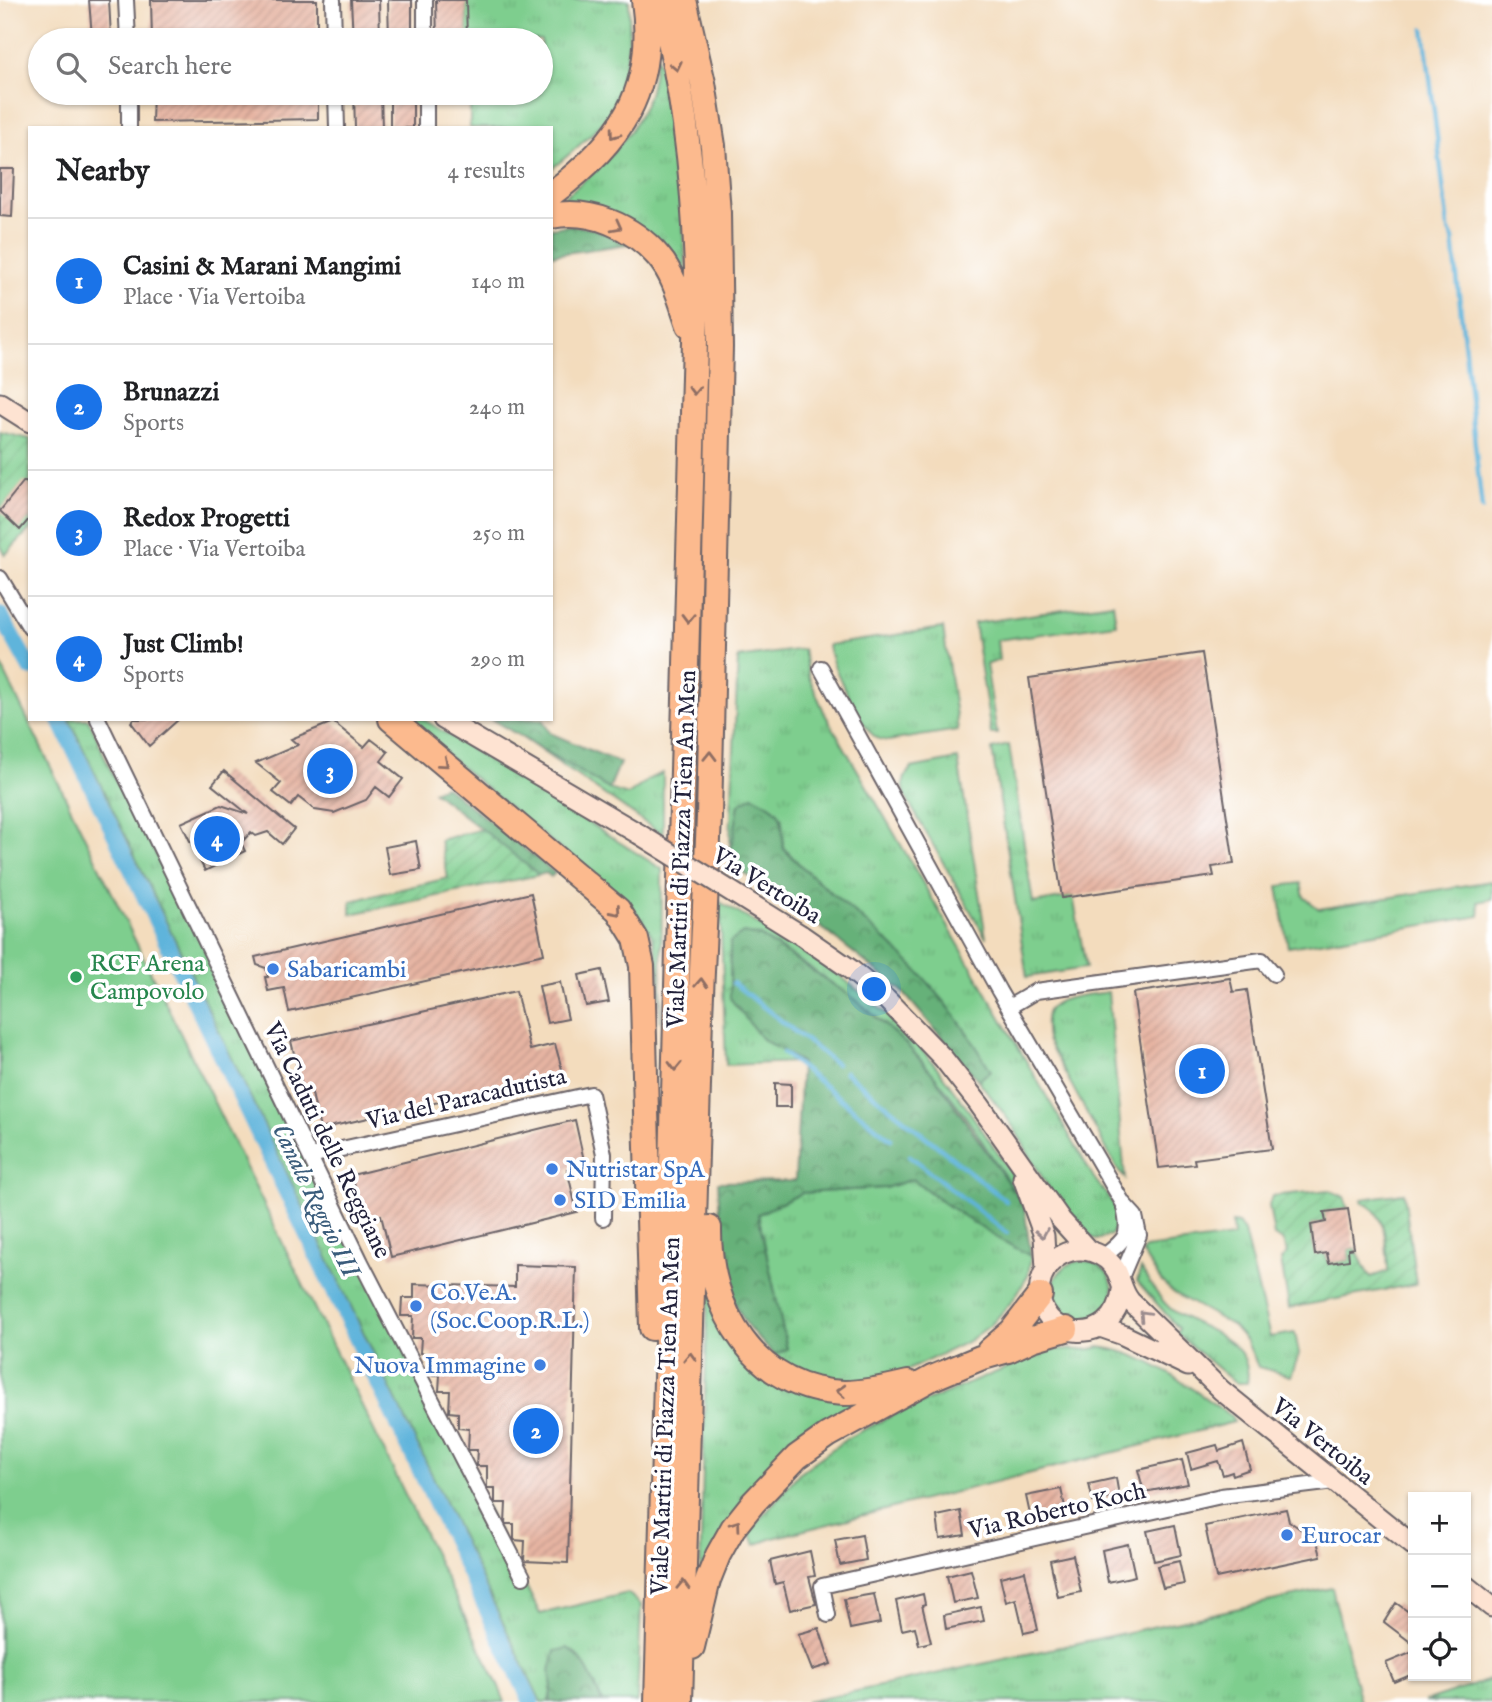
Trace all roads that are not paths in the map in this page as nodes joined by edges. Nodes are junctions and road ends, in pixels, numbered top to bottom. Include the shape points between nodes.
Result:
1 (126, 0) edge
2 (333, 0) edge
3 (425, 0) edge
4 (644, 0) edge
5 (660, 0) edge
6 (684, 0) edge
7 (127, 28) edge
8 (334, 28) edge
9 (425, 28) edge
10 (129, 105) edge
11 (336, 105) edge
12 (426, 105) edge
13 (130, 126) edge
14 (337, 126) edge
15 (426, 126) edge
16 (553, 192) edge
17 (553, 216) edge
18 (695, 342) junction
19 (0, 578) edge
20 (28, 625) edge
21 (821, 668) dead end
22 (100, 721) edge
23 (393, 721) edge
24 (446, 721) edge
25 (1274, 974) dead end
26 (1009, 1007) junction
27 (700, 1016) junction
28 (1013, 1154) junction
29 (310, 1156) junction
30 (1123, 1203) junction
31 (603, 1218) dead end
32 (1096, 1253) junction
33 (1046, 1269) junction
34 (1121, 1285) junction
35 (1040, 1296) junction
36 (1100, 1327) junction
37 (1066, 1329) junction
38 (980, 1358) junction
39 (1203, 1374) junction
40 (932, 1378) junction
41 (664, 1471) junction
42 (1334, 1482) junction
43 (1408, 1541) edge
44 (523, 1577) dead end
45 (1471, 1590) edge
46 (1492, 1607) edge
47 (828, 1615) dead end
48 (680, 1691) edge
49 (657, 1702) edge

1 - 7 street
2 - 8 street
3 - 9 street
4 -> 16 highway via 644,65 628,113 599,153
5 -> 18 highway, Viale Martiri di Piazza Tien An Men via 689,142 697,269
27 -> 6 highway, Viale Martiri di Piazza Tien An Men via 709,817 720,278 713,146
10 - 13 street
11 - 14 street
12 - 15 street
17 -> 18 highway via 597,216 659,256 677,288
18 -> 41 highway, Viale Martiri di Piazza Tien An Men
19 - 20 street
21 - 26 street
22 - 29 street, Via Caduti delle Reggiane
23 -> 41 highway via 618,910 636,939 642,966 653,1375
24 - 28 main road, Via Vertoiba, bridge via 639,834 850,970 906,1018 962,1081
25 - 26 street via 1262,960 1036,992
26 - 30 street
40 -> 27 highway via 870,1391 819,1390 768,1366 733,1328 720,1301 708,1249 711,1085
48 -> 27 highway, Viale Martiri di Piazza Tien An Men
28 - 32 main road, Via Vertoiba via 1061,1220
28 -> 33 main road, Via Vertoiba via 1040,1221
29 - 31 street, Via del Paracadutista via 591,1094 604,1154
29 - 44 street, Via Caduti delle Reggiane
30 - 32 street via 1128,1226 1124,1240
30 - 34 street via 1135,1216 1139,1235
32 - 33 main road via 1075,1249
32 - 34 main road, Via Vertoiba via 1111,1263
33 - 35 main road, Via Vertoiba
34 - 36 main road via 1116,1312
39 -> 34 main road, Via Vertoiba via 1150,1322
35 - 37 main road via 1048,1316
35 - 38 highway via 1012,1331
36 - 37 main road, Via Vertoiba via 1077,1332
36 - 39 main road, Via Vertoiba
37 - 38 highway
38 - 40 highway
39 - 42 main road, Via Vertoiba
48 -> 40 highway via 708,1580 733,1528 753,1503 812,1445
41 - 49 highway, Viale Martiri di Piazza Tien An Men
42 - 43 main road, Via Vertoiba
42 - 47 street, Via Roberto Koch via 1221,1496 822,1586
45 - 46 main road

